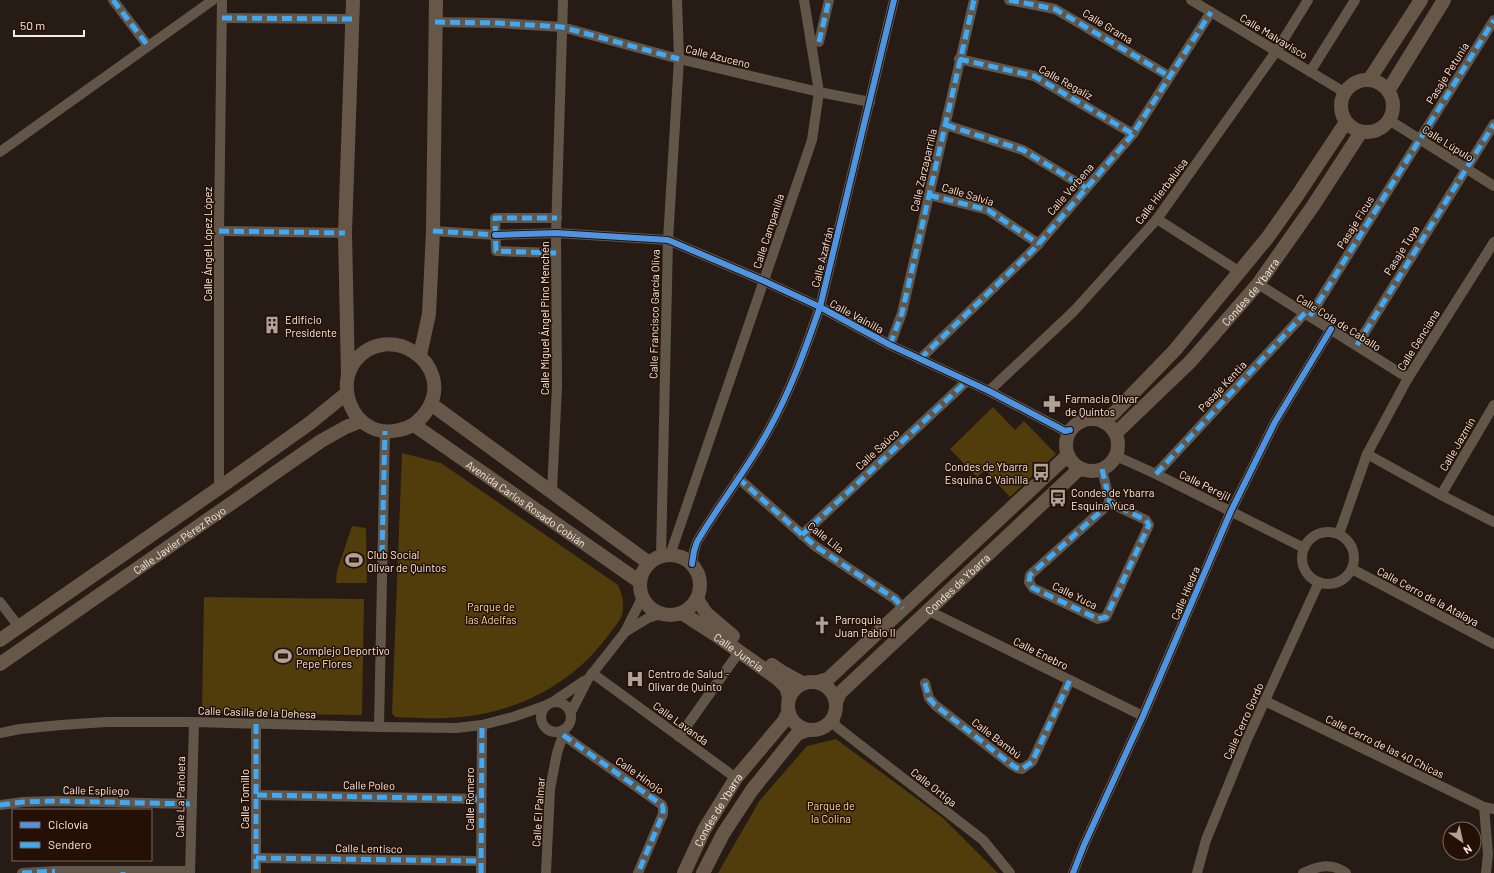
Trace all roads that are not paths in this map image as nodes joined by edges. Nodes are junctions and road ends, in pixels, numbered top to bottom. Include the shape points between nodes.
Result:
1 (113, 0) edge
2 (213, 0) edge
3 (222, 0) edge
4 (353, 0) edge
5 (436, 0) edge
6 (563, 0) edge
7 (677, 0) edge
8 (804, 0) edge
9 (829, 0) edge
10 (894, 0) edge
11 (974, 0) edge
12 (1009, 0) edge
13 (1191, 0) edge
14 (1308, 0) edge
15 (1355, 0) edge
16 (1420, 0) edge
17 (1444, 0) edge
18 (1211, 12) junction
19 (222, 18) junction
20 (352, 18) junction
21 (1494, 20) edge
22 (435, 22) junction
23 (562, 27) junction
24 (819, 42) dead end
25 (148, 46) junction
26 (1277, 50) junction
27 (679, 59) junction
28 (959, 59) junction
29 (1310, 72) junction
30 (1169, 76) junction
31 (1369, 80) junction
32 (1388, 91) junction
33 (819, 92) junction
34 (1344, 92) junction
35 (870, 102) junction
36 (1389, 120) junction
37 (1346, 122) junction
38 (1494, 124) edge
39 (946, 125) junction
40 (1362, 132) junction
41 (1133, 134) junction
42 (1420, 139) junction
43 (0, 152) edge
44 (1466, 168) junction
45 (1494, 186) edge
46 (1086, 188) junction
47 (929, 195) junction
48 (557, 218) junction
49 (1158, 219) junction
50 (219, 231) junction
51 (433, 232) junction
52 (345, 233) junction
53 (556, 233) junction
54 (494, 235) junction
55 (668, 240) junction
56 (1494, 242) edge
57 (1039, 244) junction
58 (556, 253) junction
59 (1240, 272) junction
60 (764, 281) junction
61 (1258, 284) junction
62 (820, 307) junction
63 (1308, 315) junction
64 (1331, 330) junction
65 (890, 345) junction
66 (1357, 345) junction
67 (420, 355) junction
68 (920, 359) junction
69 (348, 375) junction
70 (1408, 378) junction
71 (967, 381) junction
72 (989, 391) junction
73 (346, 393) junction
74 (431, 404) junction
75 (1494, 405) edge
76 (361, 420) junction
77 (1103, 420) junction
78 (414, 424) junction
79 (1070, 430) junction
80 (385, 431) junction
81 (1116, 433) junction
82 (1367, 454) junction
83 (1068, 455) junction
84 (1116, 456) junction
85 (1082, 469) junction
86 (1102, 469) junction
87 (1156, 474) junction
88 (738, 478) junction
89 (219, 488) junction
90 (552, 492) junction
91 (1441, 495) junction
92 (1110, 503) junction
93 (1231, 511) junction
94 (1494, 522) edge
95 (802, 534) junction
96 (1339, 534) junction
97 (1304, 548) junction
98 (660, 558) junction
99 (692, 564) junction
100 (1352, 569) junction
101 (640, 582) junction
102 (1319, 582) junction
103 (642, 598) junction
104 (697, 600) junction
105 (0, 602) edge
106 (903, 608) junction
107 (929, 611) junction
108 (682, 613) junction
109 (661, 614) junction
110 (18, 627) junction
111 (625, 632) junction
112 (0, 640) edge
113 (1494, 644) edge
114 (739, 652) junction
115 (0, 664) edge
116 (590, 676) junction
117 (1070, 680) junction
118 (818, 682) junction
119 (802, 683) junction
120 (925, 683) dead end
121 (789, 697) junction
122 (1266, 701) junction
123 (836, 702) junction
124 (549, 704) junction
125 (571, 712) junction
126 (788, 712) junction
127 (1143, 716) junction
128 (513, 717) junction
129 (194, 722) junction
130 (542, 722) junction
131 (256, 724) junction
132 (832, 724) junction
133 (482, 725) junction
134 (379, 727) junction
135 (808, 730) junction
136 (553, 732) junction
137 (564, 732) junction
138 (0, 733) edge
139 (679, 737) junction
140 (557, 753) junction
141 (736, 778) junction
142 (257, 795) junction
143 (481, 799) junction
144 (192, 804) junction
145 (0, 806) edge
146 (1484, 807) junction
147 (1494, 809) edge
148 (256, 858) junction
149 (481, 861) junction
150 (55, 872) edge
151 (123, 872) edge
152 (190, 872) edge
153 (22, 873) edge
154 (256, 873) edge
155 (481, 873) edge
156 (546, 873) edge
157 (638, 873) edge
158 (684, 873) edge
159 (703, 873) edge
160 (1010, 873) edge
161 (1074, 873) edge
162 (1197, 873) edge
163 (1303, 873) edge
164 (1346, 873) edge
165 (1486, 873) edge

1 - 25 street
2 - 25 street
3 - 19 street, Calle Ángel López López
4 - 20 main road
5 - 22 main road
6 - 23 street, Calle Miguel Ángel Pino Menchén
7 - 27 street, Calle Francisco García Oliva
8 - 33 street, Calle Campanilla
9 - 24 street
10 - 35 street, Calle Azafrán
11 - 28 street, Calle Zarzaparrilla
12 - 30 street, Calle Grama via 1055,9
13 - 18 street, Calle Malvavisco
14 - 26 street, Calle Hierbaluisa
15 - 29 street
16 - 31 main road
17 - 32 main road
18 - 26 street, Calle Malvavisco
18 - 30 street, Calle Verbena
19 - 20 street
19 - 50 street, Calle Ángel López López
20 - 52 main road
21 - 42 street, Pasaje Petunia
22 - 23 street, Calle Azuceno
22 - 51 main road
23 - 27 street, Calle Azuceno
23 - 48 street, Calle Miguel Ángel Pino Menchén
25 - 43 street
26 - 29 street, Calle Malvavisco
26 - 49 street, Calle Hierbaluisa
27 - 33 street, Calle Azuceno
27 - 55 street, Calle Francisco García Oliva
28 - 39 street, Calle Zarzaparrilla
28 - 41 street, Calle Regaliz via 1034,76
29 - 34 street, Calle Malvavisco
30 - 41 street, Calle Verbena
31 - 32 main road
31 - 34 main road via 1354,83
32 - 36 main road via 1393,105
33 - 35 street, Calle Azuceno
33 - 60 street, Calle Campanilla via 812,140
34 - 37 main road via 1340,108
35 - 62 street, Calle Azafrán
36 - 40 main road via 1377,130
36 - 42 street, Calle Lúpulo
37 - 40 main road via 1350,127
37 - 59 main road, Condes de Ybarra via 1297,196
38 - 44 street, Pasaje Tuya
39 - 46 street via 1023,150
39 - 47 street, Calle Zarzaparrilla
40 - 61 main road, Condes de Ybarra
41 - 46 street, Calle Verbena
42 - 44 street, Calle Lúpulo
42 - 63 street, Pasaje Ficus
44 - 45 street, Calle Lúpulo
44 - 66 street, Pasaje Tuya
46 - 57 street, Calle Verbena
47 - 57 street, Calle Salvia via 988,210
47 - 65 street, Calle Zarzaparrilla via 902,313
48 - 53 street, Calle Miguel Ángel Pino Menchén
48 - 54 street via 495,218
49 - 59 street
49 - 72 street, Calle Hierbaluisa via 1074,311
50 - 52 street
50 - 89 street, Calle Ángel López López
51 - 54 street, Calle Vainilla
51 - 67 main road via 429,314
52 - 69 main road
53 - 54 street, Calle Vainilla
53 - 55 street, Calle Vainilla
53 - 58 street, Calle Miguel Ángel Pino Menchén
54 - 58 street via 496,251
55 - 60 street, Calle Vainilla
55 - 98 street, Calle Francisco García Oliva
56 - 70 street, Calle Genciana
57 - 68 street, Calle Verbena
58 - 90 street, Calle Miguel Ángel Pino Menchén via 557,386
59 - 77 main road, Condes de Ybarra via 1175,350 1114,413
60 - 62 street, Calle Vainilla
60 - 98 street, Calle Campanilla
61 - 63 street, Calle Cola de Caballo
61 - 81 main road, Condes de Ybarra via 1190,362
62 - 65 street, Calle Vainilla
62 - 88 street, Calle Azafrán via 784,401 768,432
63 - 64 street, Calle Cola de Caballo
63 - 87 street, Pasaje Kentia
64 - 66 street, Calle Cola de Caballo
64 - 93 street, Calle Hiedra via 1275,422
65 - 68 street, Calle Vainilla
66 - 70 street, Calle Cola de Caballo
67 - 69 main road via 407,347 393,344 379,346 365,352 355,362
67 - 74 main road via 433,378
68 - 71 street, Calle Vainilla
69 - 73 main road
70 - 82 street, Calle Genciana
71 - 72 street, Calle Vainilla
71 - 95 street, Calle Saúco
72 - 79 street, Calle Vainilla via 1065,431
73 - 76 main road via 351,408
73 - 89 main road, Calle Javier Pérez Royo via 310,423
74 - 78 main road via 424,416
74 - 90 main road, Avenida Carlos Rosado Cobián
75 - 91 street, Calle Jazmín
76 - 80 main road via 372,428
76 - 115 main road, Calle Javier Pérez Royo via 321,441
77 - 79 main road via 1081,420
77 - 81 main road
78 - 80 main road via 405,429
78 - 101 main road, Avenida Carlos Rosado Cobián
79 - 83 main road via 1066,447
80 - 134 street
81 - 84 main road via 1119,449
82 - 91 street
82 - 96 street, Calle Genciana
83 - 85 main road via 1076,466
83 - 106 main road, Condes de Ybarra
84 - 86 main road via 1113,462
84 - 87 street, Calle Perejil
85 - 86 main road
85 - 107 main road, Condes de Ybarra
86 - 92 street
87 - 93 street, Calle Perejil
88 - 95 street, Calle Lila
88 - 99 street, Calle Azafrán via 697,542
89 - 110 main road, Calle Javier Pérez Royo
90 - 98 main road, Avenida Carlos Rosado Cobián
91 - 94 street
92 - 92 street, Calle Yuca via 1146,520 1149,525 1106,617 1098,619 1033,588 1029,582 1030,575
93 - 97 street, Calle Perejil
93 - 127 street, Calle Hiedra
95 - 106 street, Calle Lila via 815,546 895,599
96 - 97 street via 1319,533 1308,540
96 - 100 street via 1351,545 1354,557
97 - 102 street via 1302,564 1311,578
98 - 99 main road via 686,559
98 - 101 main road via 641,575
99 - 104 main road via 698,572 700,581
100 - 102 street via 1334,583
100 - 113 street, Calle Cerro de la Atalaya
101 - 103 main road
102 - 122 street, Calle Cerro Gordo
103 - 109 main road via 650,608
103 - 111 street
104 - 108 main road
104 - 119 main road, Calle Juncia via 720,626 782,672
105 - 110 street
106 - 118 main road, Condes de Ybarra via 828,679
107 - 117 street, Calle Enebro
107 - 123 main road, Condes de Ybarra via 840,693
108 - 109 main road
108 - 114 main road, Calle Juncia
109 - 111 street via 648,618
110 - 112 main road, Calle Javier Pérez Royo
111 - 116 street
114 - 121 main road, Calle Juncia via 778,679 786,687
114 - 139 street
116 - 124 street
116 - 125 street
116 - 139 street, Calle Lavanda
117 - 120 street, Calle Bambú via 1032,762 1022,769 1012,765 935,705 929,698
117 - 127 street, Calle Enebro
118 - 119 main road
118 - 123 main road via 830,689
119 - 121 main road
121 - 126 main road
122 - 146 street, Calle Cerro de las 40 Chicas
122 - 162 street, Calle Cerro Gordo via 1246,742 1206,840
123 - 132 main road
124 - 125 street via 561,702
124 - 128 street, Calle Casilla de la Dehesa
124 - 130 street via 542,713
125 - 137 street via 571,721
126 - 135 main road via 795,724
126 - 141 main road, Condes de Ybarra via 784,721
127 - 161 street, Calle Hiedra via 1084,845
128 - 130 street, Calle Casilla de la Dehesa
128 - 133 street, Calle Casilla de la Dehesa
129 - 131 street, Calle Casilla de la Dehesa
129 - 138 street, Calle Casilla de la Dehesa via 106,722
129 - 144 street, Calle La Pañoleta
130 - 136 street
131 - 134 street, Calle Casilla de la Dehesa
131 - 142 street, Calle Tomillo
132 - 135 main road
132 - 160 street, Calle Ortiga via 983,840
133 - 134 street, Calle Casilla de la Dehesa via 456,728
133 - 143 street, Calle Romero
135 - 159 main road, Condes de Ybarra via 798,734 752,790 723,834
136 - 137 street
136 - 140 street, Calle El Palmar
137 - 140 street, Calle El Palmar
137 - 157 street, Calle Hinojo via 662,805 663,814
139 - 141 street, Calle Lavanda
140 - 156 street, Calle El Palmar via 548,804
141 - 158 main road, Condes de Ybarra via 704,830
142 - 143 street, Calle Poleo
142 - 148 street, Calle Tomillo
143 - 149 street, Calle Romero
144 - 145 street, Calle Espliego via 23,802
144 - 152 street, Calle La Pañoleta
146 - 147 street, Calle Cerro de las 40 Chicas
146 - 165 street via 1488,854
148 - 149 street, Calle Lentisco
148 - 154 street, Calle Tomillo
149 - 155 street, Calle Romero
150 - 151 street
150 - 153 street
151 - 152 street
163 - 164 street via 1319,866 1328,866

